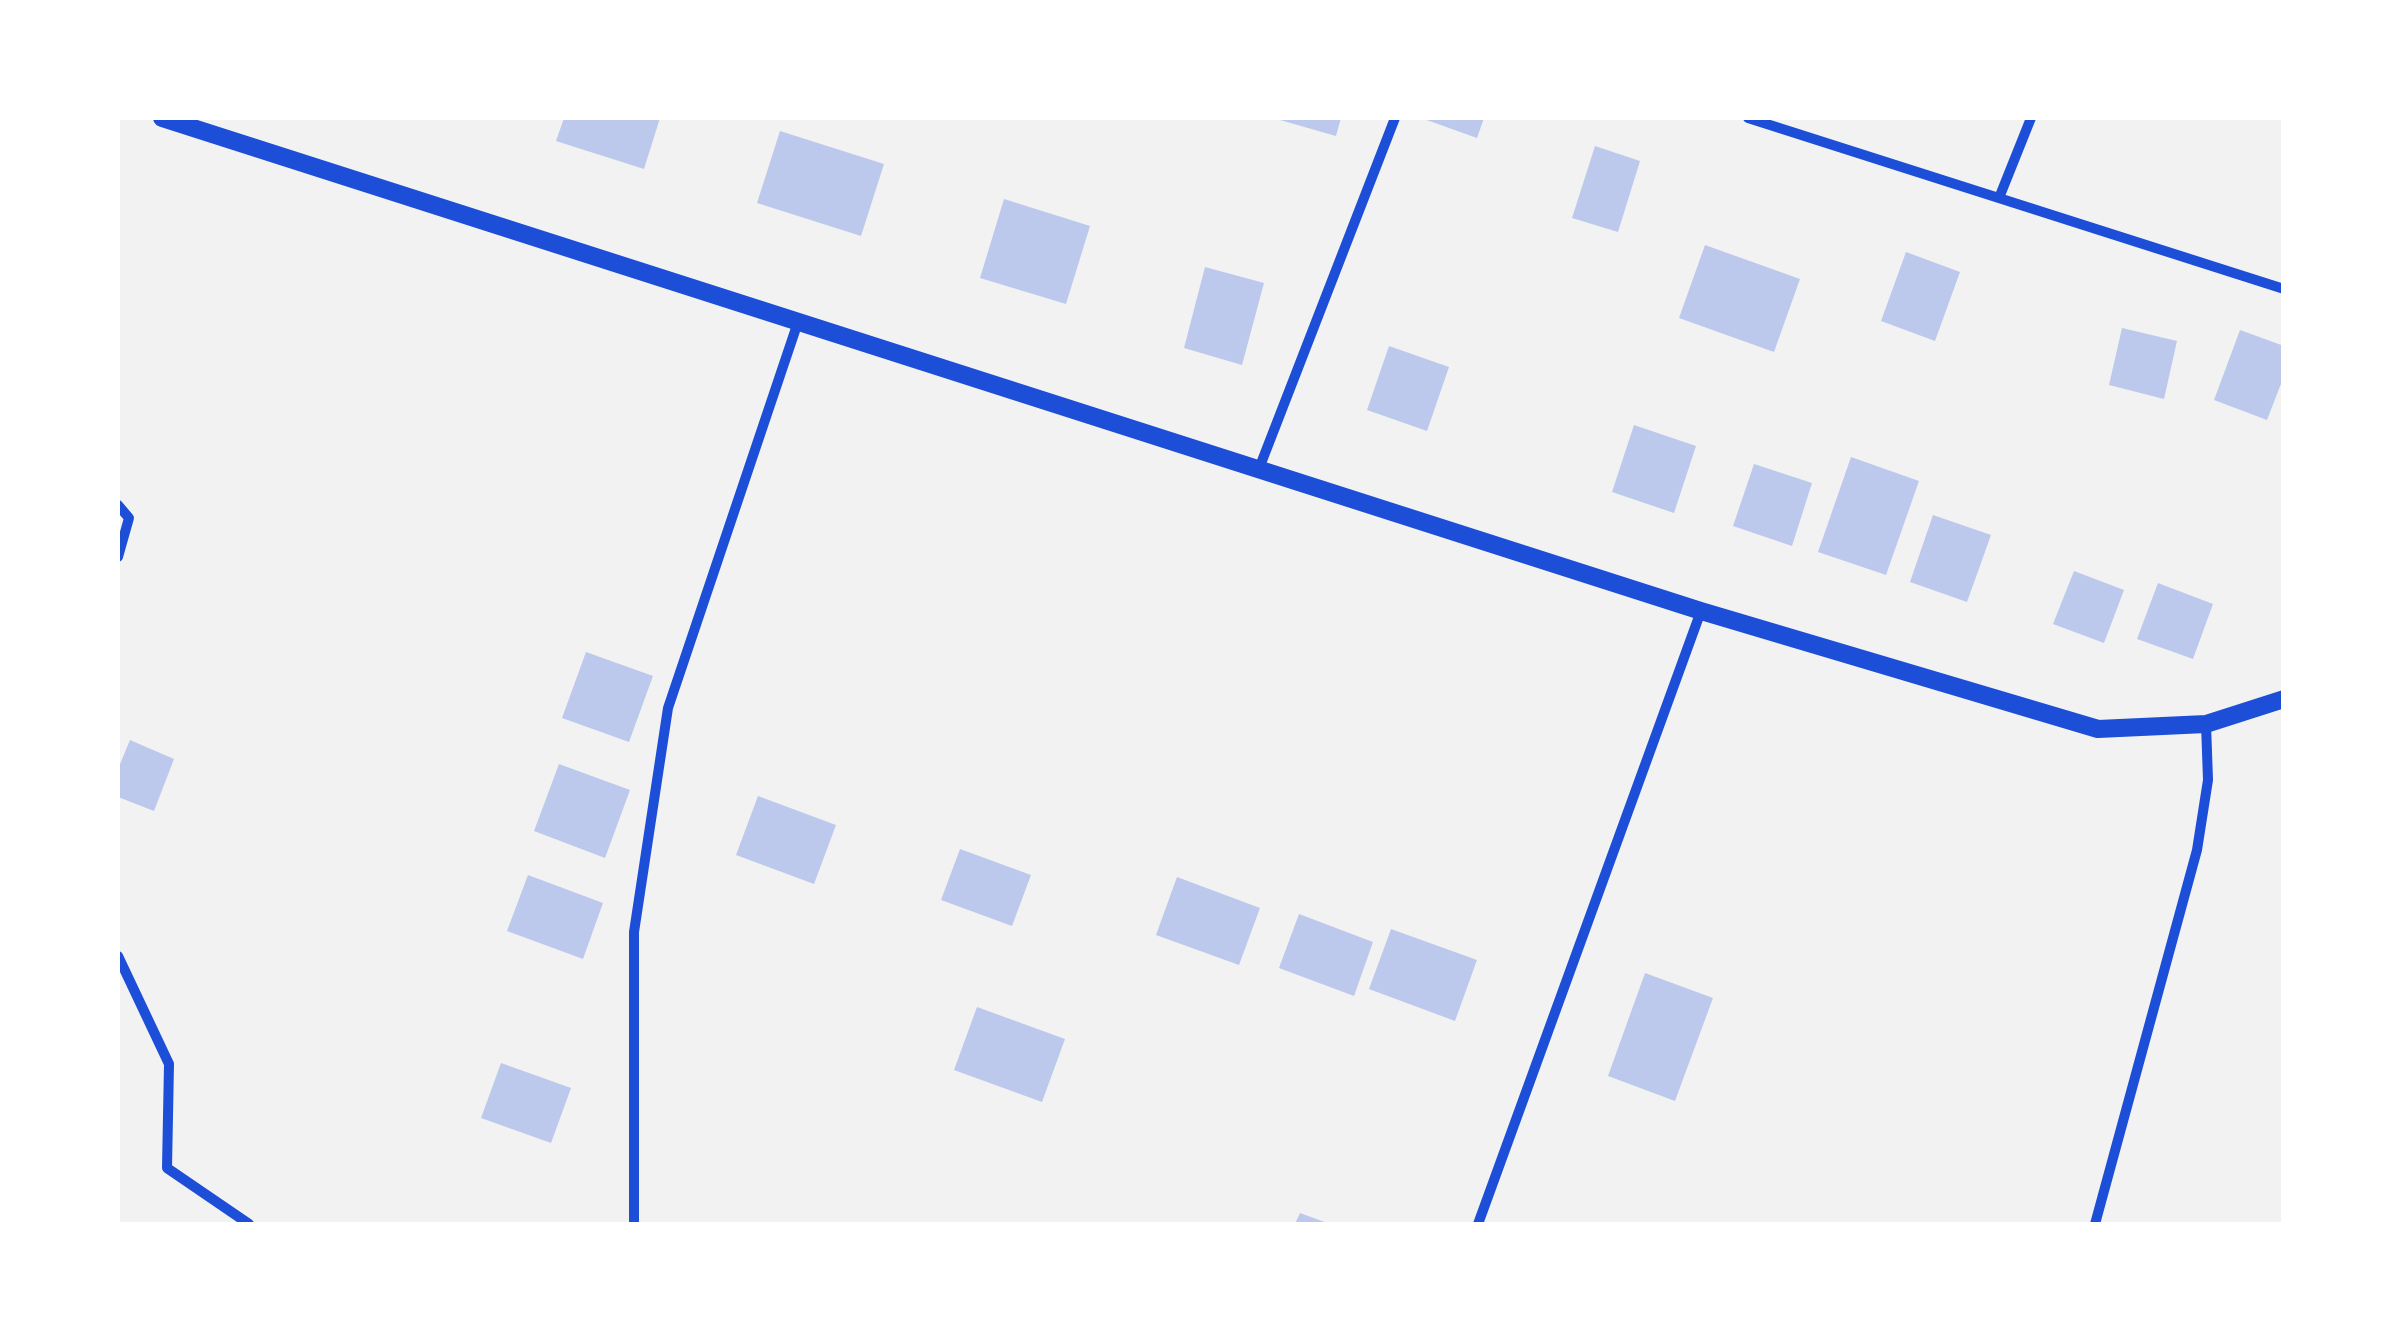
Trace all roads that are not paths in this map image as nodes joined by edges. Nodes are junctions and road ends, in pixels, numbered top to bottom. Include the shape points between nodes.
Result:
1 (162, 118) edge
2 (1395, 118) edge
3 (1748, 118) edge
4 (2032, 118) edge
5 (2000, 198) junction
6 (2284, 289) edge
7 (797, 325) junction
8 (1260, 466) junction
9 (118, 505) edge
10 (118, 557) edge
11 (1701, 611) junction
12 (2284, 699) edge
13 (2206, 724) junction
14 (118, 956) edge
15 (249, 1224) edge
16 (634, 1224) edge
17 (1478, 1224) edge
18 (2095, 1224) edge

1 - 7 street
2 - 8 street
3 - 5 street
4 - 5 street
5 - 6 street
7 - 8 street
7 - 16 street via 668,708 634,932
8 - 11 street
9 - 10 street via 129,518
11 - 13 street via 2098,730
11 - 17 street
12 - 13 street
13 - 18 street via 2208,780 2196,850
14 - 15 street via 169,1064 168,1168

